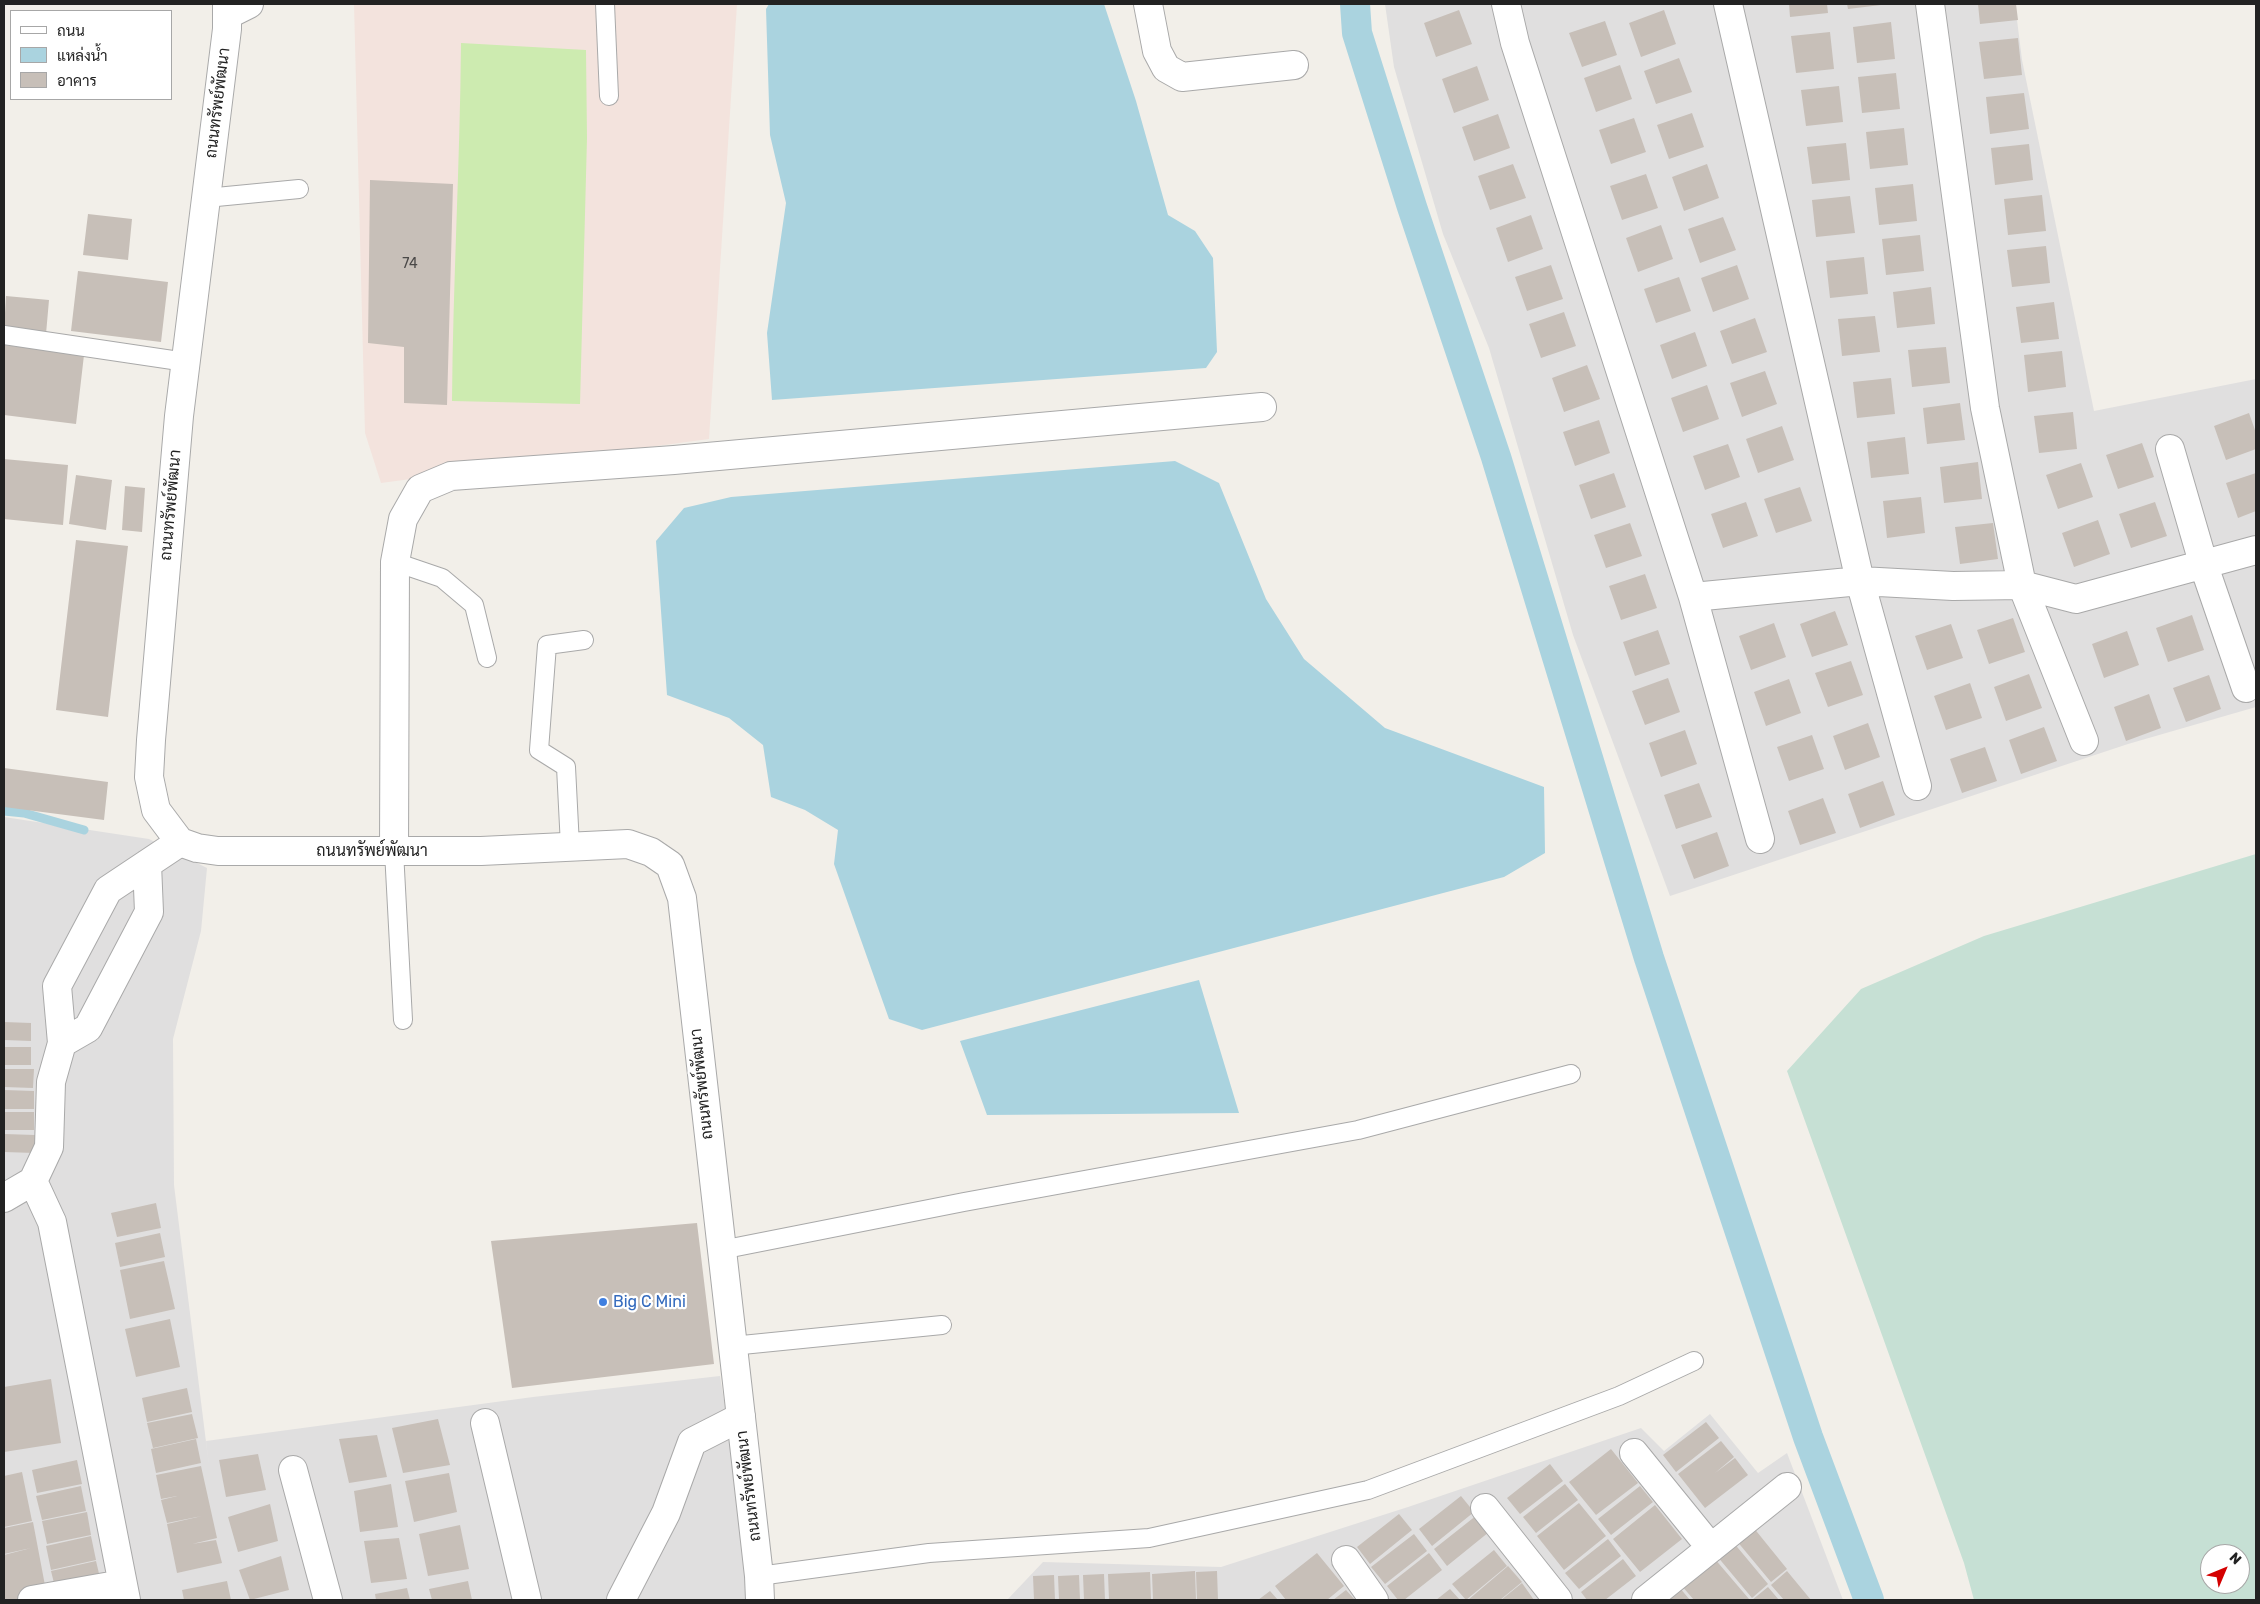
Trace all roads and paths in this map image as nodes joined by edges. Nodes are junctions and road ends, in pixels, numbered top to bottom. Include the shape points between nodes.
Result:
1 (605, 4) edge
2 (1148, 4) edge
3 (1506, 4) edge
4 (1728, 4) edge
5 (1930, 4) edge
6 (234, 7) edge
7 (1294, 65) dead end
8 (609, 96) dead end
9 (299, 189) dead end
10 (206, 198) junction
11 (4, 335) edge
12 (186, 362) junction
13 (1262, 407) dead end
14 (2170, 449) dead end
15 (2256, 550) edge
16 (395, 562) junction
17 (2204, 566) junction
18 (1860, 581) junction
19 (2022, 585) junction
20 (1693, 597) junction
21 (584, 640) dead end
22 (487, 658) dead end
23 (2246, 688) dead end
24 (2084, 741) dead end
25 (1917, 786) dead end
26 (1760, 840) dead end
27 (180, 842) junction
28 (570, 846) junction
29 (394, 851) junction
30 (147, 864) junction
31 (403, 1020) dead end
32 (62, 1043) junction
33 (1571, 1074) dead end
34 (33, 1181) junction
35 (4, 1198) edge
36 (721, 1250) junction
37 (942, 1325) dead end
38 (732, 1346) junction
39 (1694, 1361) dead end
40 (740, 1417) junction
41 (485, 1422) dead end
42 (1634, 1453) dead end
43 (293, 1470) dead end
44 (1787, 1487) dead end
45 (1485, 1508) dead end
46 (1711, 1548) junction
47 (1346, 1560) dead end
48 (759, 1588) edge
49 (124, 1592) edge
50 (32, 1600) edge
51 (328, 1600) edge
52 (527, 1600) edge
53 (621, 1600) edge
54 (1374, 1600) edge
55 (1558, 1600) edge
56 (1646, 1600) edge

1 - 8 lane
2 - 7 street via 1157,51 1166,68 1182,77
3 - 20 street via 1515,43
4 - 18 street
5 - 19 street via 1985,408
6 - 10 street, ถนนทรัพย์พัฒนา
9 - 10 lane
10 - 12 street, ถนนทรัพย์พัฒนา
11 - 12 lane
12 - 27 street, ถนนทรัพย์พัฒนา via 149,777 156,810
13 - 16 street via 674,460 451,476 420,488 403,519
14 - 17 street
15 - 17 street
16 - 22 lane via 442,578 474,605
16 - 29 street
17 - 19 street via 2076,599
17 - 23 street
18 - 19 street via 1953,586
18 - 20 street
18 - 25 street
19 - 24 street
20 - 26 street
21 - 28 lane via 547,645 544,671 540,750 566,767
27 - 29 street, ถนนทรัพย์พัฒนา via 218,851
27 - 30 street
28 - 29 street, ถนนทรัพย์พัฒนา
28 - 36 street, ถนนทรัพย์พัฒนา via 628,844 651,852 670,865 682,898
29 - 31 lane
30 - 32 street via 149,912 88,1028
30 - 32 street via 108,890 57,986
32 - 34 street via 51,1082 49,1147
33 - 36 lane via 1358,1130
34 - 35 street
34 - 49 street via 52,1222
36 - 38 street, ถนนทรัพย์พัฒนา
37 - 38 lane
38 - 40 street, ถนนทรัพย์พัฒนา
39 - 48 lane via 1619,1396 1368,1490 1148,1538 929,1553
40 - 48 street, ถนนทรัพย์พัฒนา
40 - 53 street via 692,1442 666,1513
41 - 52 street
42 - 46 street
43 - 51 street
44 - 46 street
45 - 55 street
46 - 56 street
47 - 54 street
49 - 50 street

